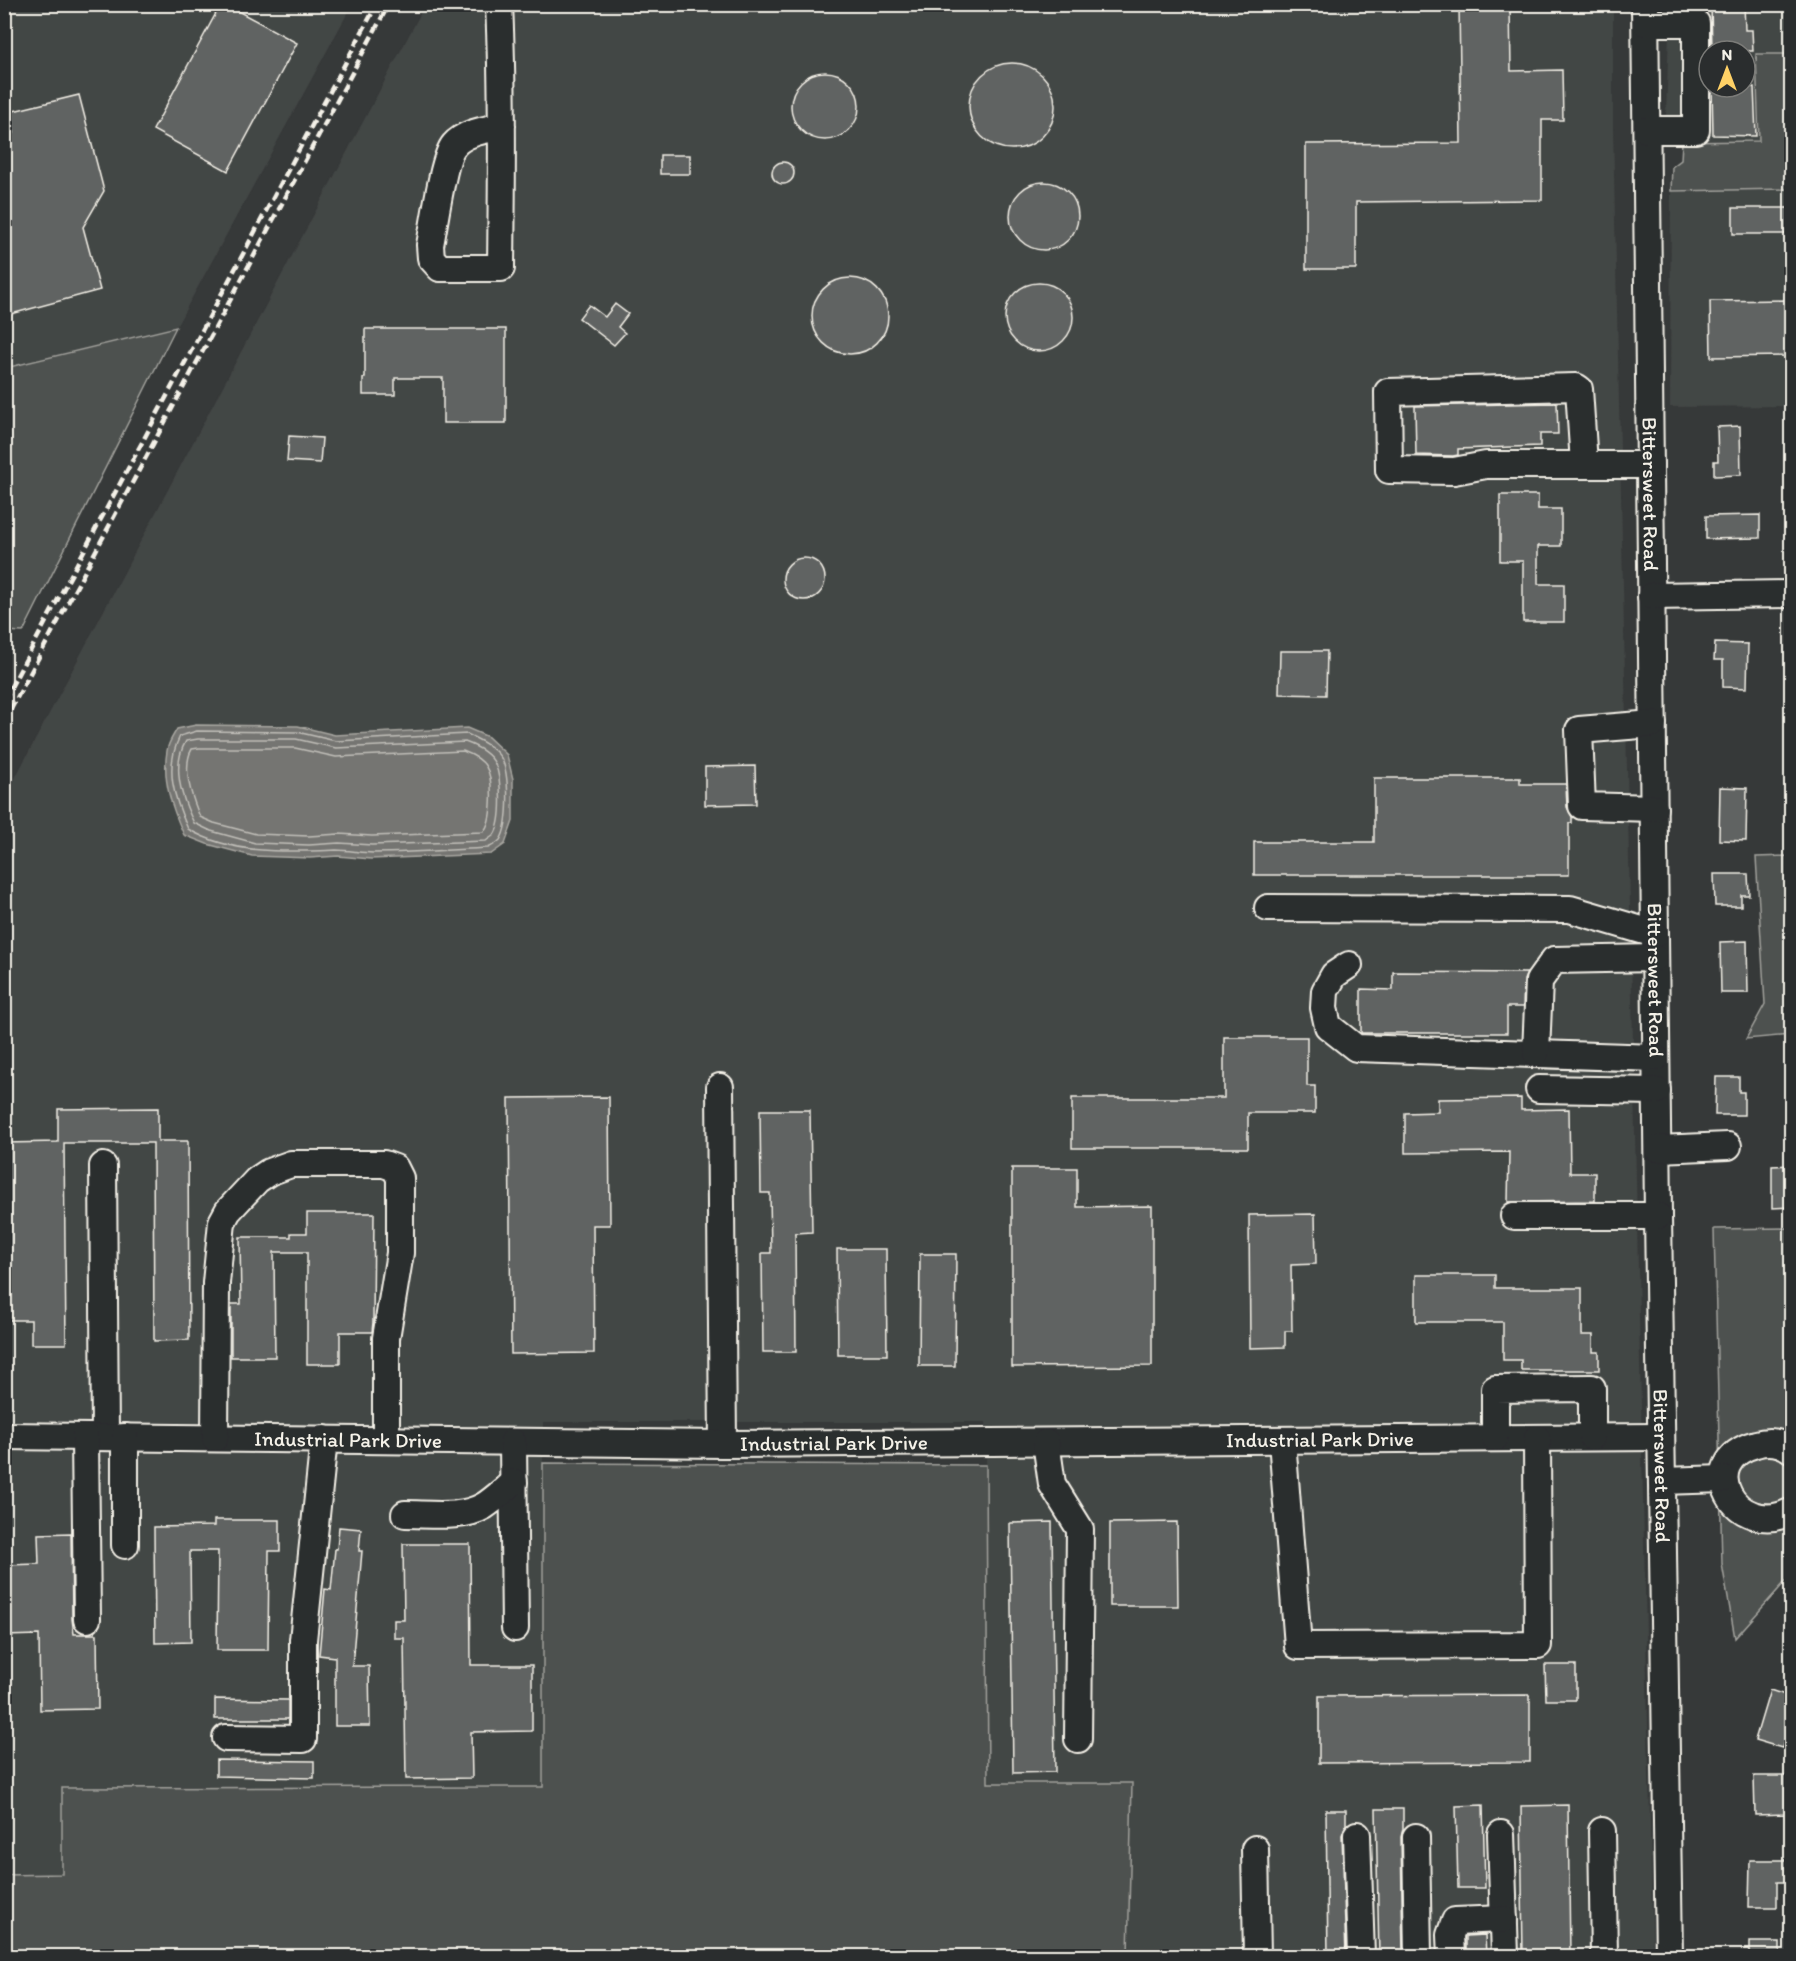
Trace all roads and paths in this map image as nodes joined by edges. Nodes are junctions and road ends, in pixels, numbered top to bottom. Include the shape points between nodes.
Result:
1 (499, 4) edge
2 (1646, 14) edge
3 (502, 126) junction
4 (1647, 130) junction
5 (1584, 464) junction
6 (1650, 465) junction
7 (1791, 594) edge
8 (1651, 596) junction
9 (1653, 724) junction
10 (1653, 808) junction
11 (1268, 908) dead end
12 (1655, 946) junction
13 (1349, 965) dead end
14 (1536, 1053) junction
15 (1656, 1058) junction
16 (720, 1088) dead end
17 (1539, 1089) dead end
18 (1657, 1091) junction
19 (1728, 1146) dead end
20 (1658, 1149) junction
21 (103, 1166) dead end
22 (1514, 1216) dead end
23 (1658, 1216) junction
24 (4, 1436) edge
25 (105, 1437) junction
26 (1592, 1437) junction
27 (1661, 1437) junction
28 (215, 1438) junction
29 (1495, 1438) junction
30 (1537, 1438) junction
31 (324, 1439) junction
32 (387, 1440) junction
33 (1282, 1440) junction
34 (513, 1442) junction
35 (1046, 1442) junction
36 (723, 1444) junction
37 (1791, 1450) edge
38 (1724, 1479) junction
39 (1662, 1481) junction
40 (514, 1482) junction
41 (1791, 1511) edge
42 (405, 1514) dead end
43 (125, 1545) dead end
44 (87, 1619) dead end
45 (515, 1628) dead end
46 (226, 1738) dead end
47 (1078, 1739) dead end
48 (1602, 1831) dead end
49 (1501, 1834) dead end
50 (1357, 1835) dead end
51 (1416, 1837) dead end
52 (1255, 1849) dead end
53 (1504, 1919) junction
54 (1257, 1956) edge
55 (1361, 1956) edge
56 (1418, 1956) edge
57 (1451, 1956) edge
58 (1505, 1956) edge
59 (1604, 1956) edge
60 (1669, 1956) edge

1 - 3 street
2 - 4 street, Bittersweet Road
2 - 4 street via 1696,23 1696,130
3 - 3 street via 501,268 440,268 431,258 430,245 447,159 454,144 472,133
4 - 6 street, Bittersweet Road
5 - 5 street via 1389,470 1388,392 1578,387
5 - 6 street
6 - 8 street, Bittersweet Road
7 - 8 street
8 - 9 street, Bittersweet Road
9 - 10 street, Bittersweet Road
9 - 10 street via 1580,730 1582,806
10 - 12 street, Bittersweet Road
11 - 12 street via 1570,909
12 - 14 street via 1554,960 1539,981
12 - 15 street, Bittersweet Road
13 - 14 street via 1334,975 1325,991 1324,1008 1328,1026 1356,1048
14 - 15 street
15 - 18 street, Bittersweet Road
16 - 36 street
17 - 18 street
18 - 20 street, Bittersweet Road
19 - 20 street
20 - 23 street, Bittersweet Road
21 - 25 street
22 - 23 street
23 - 27 street, Bittersweet Road
24 - 25 street, Industrial Park Drive
25 - 28 street, Industrial Park Drive
25 - 43 street
25 - 44 street
26 - 27 street, Industrial Park Drive
26 - 29 street via 1592,1388 1495,1389
26 - 30 street, Industrial Park Drive
27 - 39 street, Bittersweet Road
28 - 31 street, Industrial Park Drive
28 - 32 street via 216,1283 222,1222 228,1211 257,1180 291,1164 384,1164 395,1168 400,1178 400,1253 387,1338
29 - 30 street, Industrial Park Drive
29 - 33 street, Industrial Park Drive
30 - 33 street via 1538,1645 1298,1647
31 - 32 street, Industrial Park Drive
31 - 46 street via 303,1640 303,1739
32 - 34 street, Industrial Park Drive
33 - 35 street, Industrial Park Drive
34 - 36 street, Industrial Park Drive
34 - 40 street
35 - 36 street, Industrial Park Drive
35 - 47 street via 1052,1484 1080,1529
37 - 38 street via 1772,1442 1746,1447 1726,1466
38 - 39 street
38 - 41 street via 1726,1492 1743,1511 1764,1519
39 - 60 street, Bittersweet Road
40 - 42 street via 473,1511
40 - 45 street
48 - 59 street
49 - 53 street
50 - 55 street
51 - 56 street
52 - 54 street
53 - 57 street via 1455,1921 1450,1935
53 - 58 street

